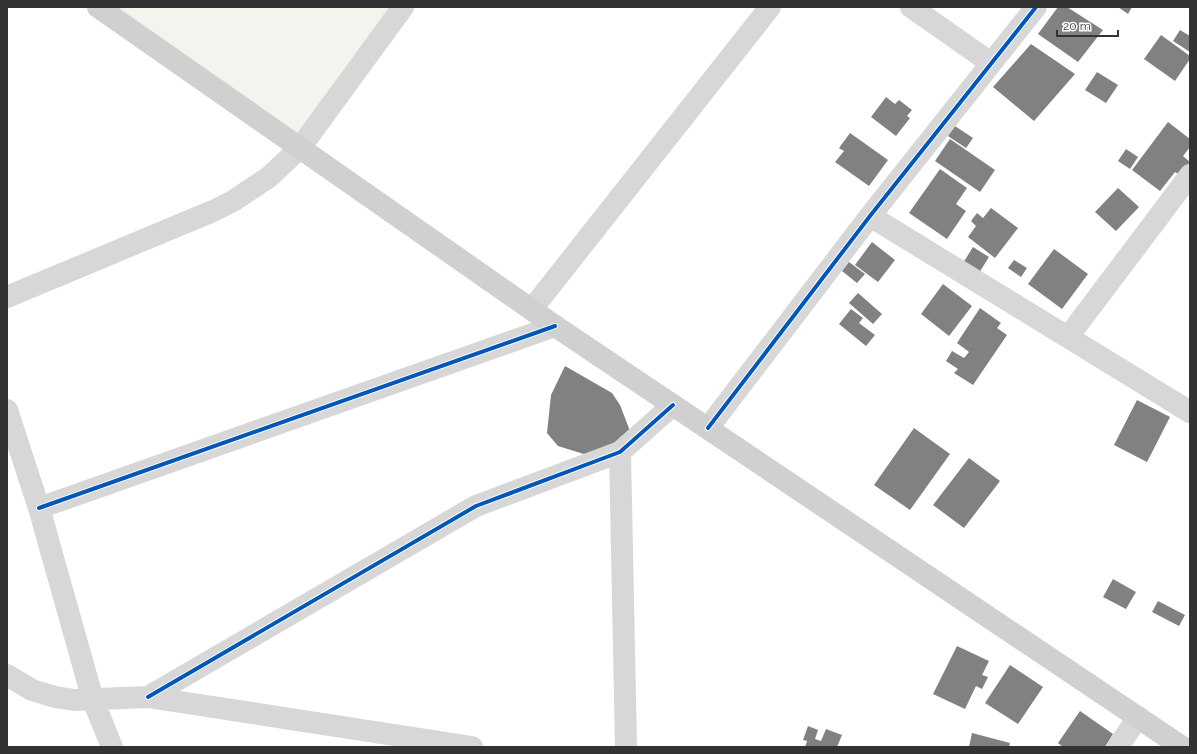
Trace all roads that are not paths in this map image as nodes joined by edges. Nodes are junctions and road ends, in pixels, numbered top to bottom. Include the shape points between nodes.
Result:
1 (98, 7) edge
2 (403, 7) edge
3 (770, 7) edge
4 (911, 7) edge
5 (1036, 7) edge
6 (991, 63) junction
7 (300, 148) junction
8 (1190, 175) edge
9 (870, 216) junction
10 (7, 297) edge
11 (532, 309) junction
12 (555, 326) junction
13 (1068, 337) junction
14 (673, 405) junction
15 (7, 410) edge
16 (1190, 412) edge
17 (708, 428) junction
18 (620, 452) junction
19 (38, 508) junction
20 (7, 675) edge
21 (148, 697) junction
22 (93, 700) junction
23 (1138, 717) junction
24 (112, 747) edge
25 (472, 747) edge
26 (626, 747) edge
27 (1118, 747) edge
28 (1182, 747) edge

1 - 7 main road
2 - 7 street
3 - 11 street
4 - 6 street
5 - 6 street
6 - 9 street
7 - 10 street via 269,177 233,201
7 - 11 main road
8 - 13 street
9 - 13 street
9 - 17 street
11 - 12 main road
12 - 14 main road
12 - 19 street
13 - 16 street
14 - 17 main road
14 - 18 street
15 - 19 street
17 - 23 main road
18 - 21 street via 476,506
18 - 26 street
19 - 22 street
20 - 22 street via 32,690 55,697
21 - 22 street
21 - 25 street
22 - 24 street
23 - 27 street
23 - 28 main road

